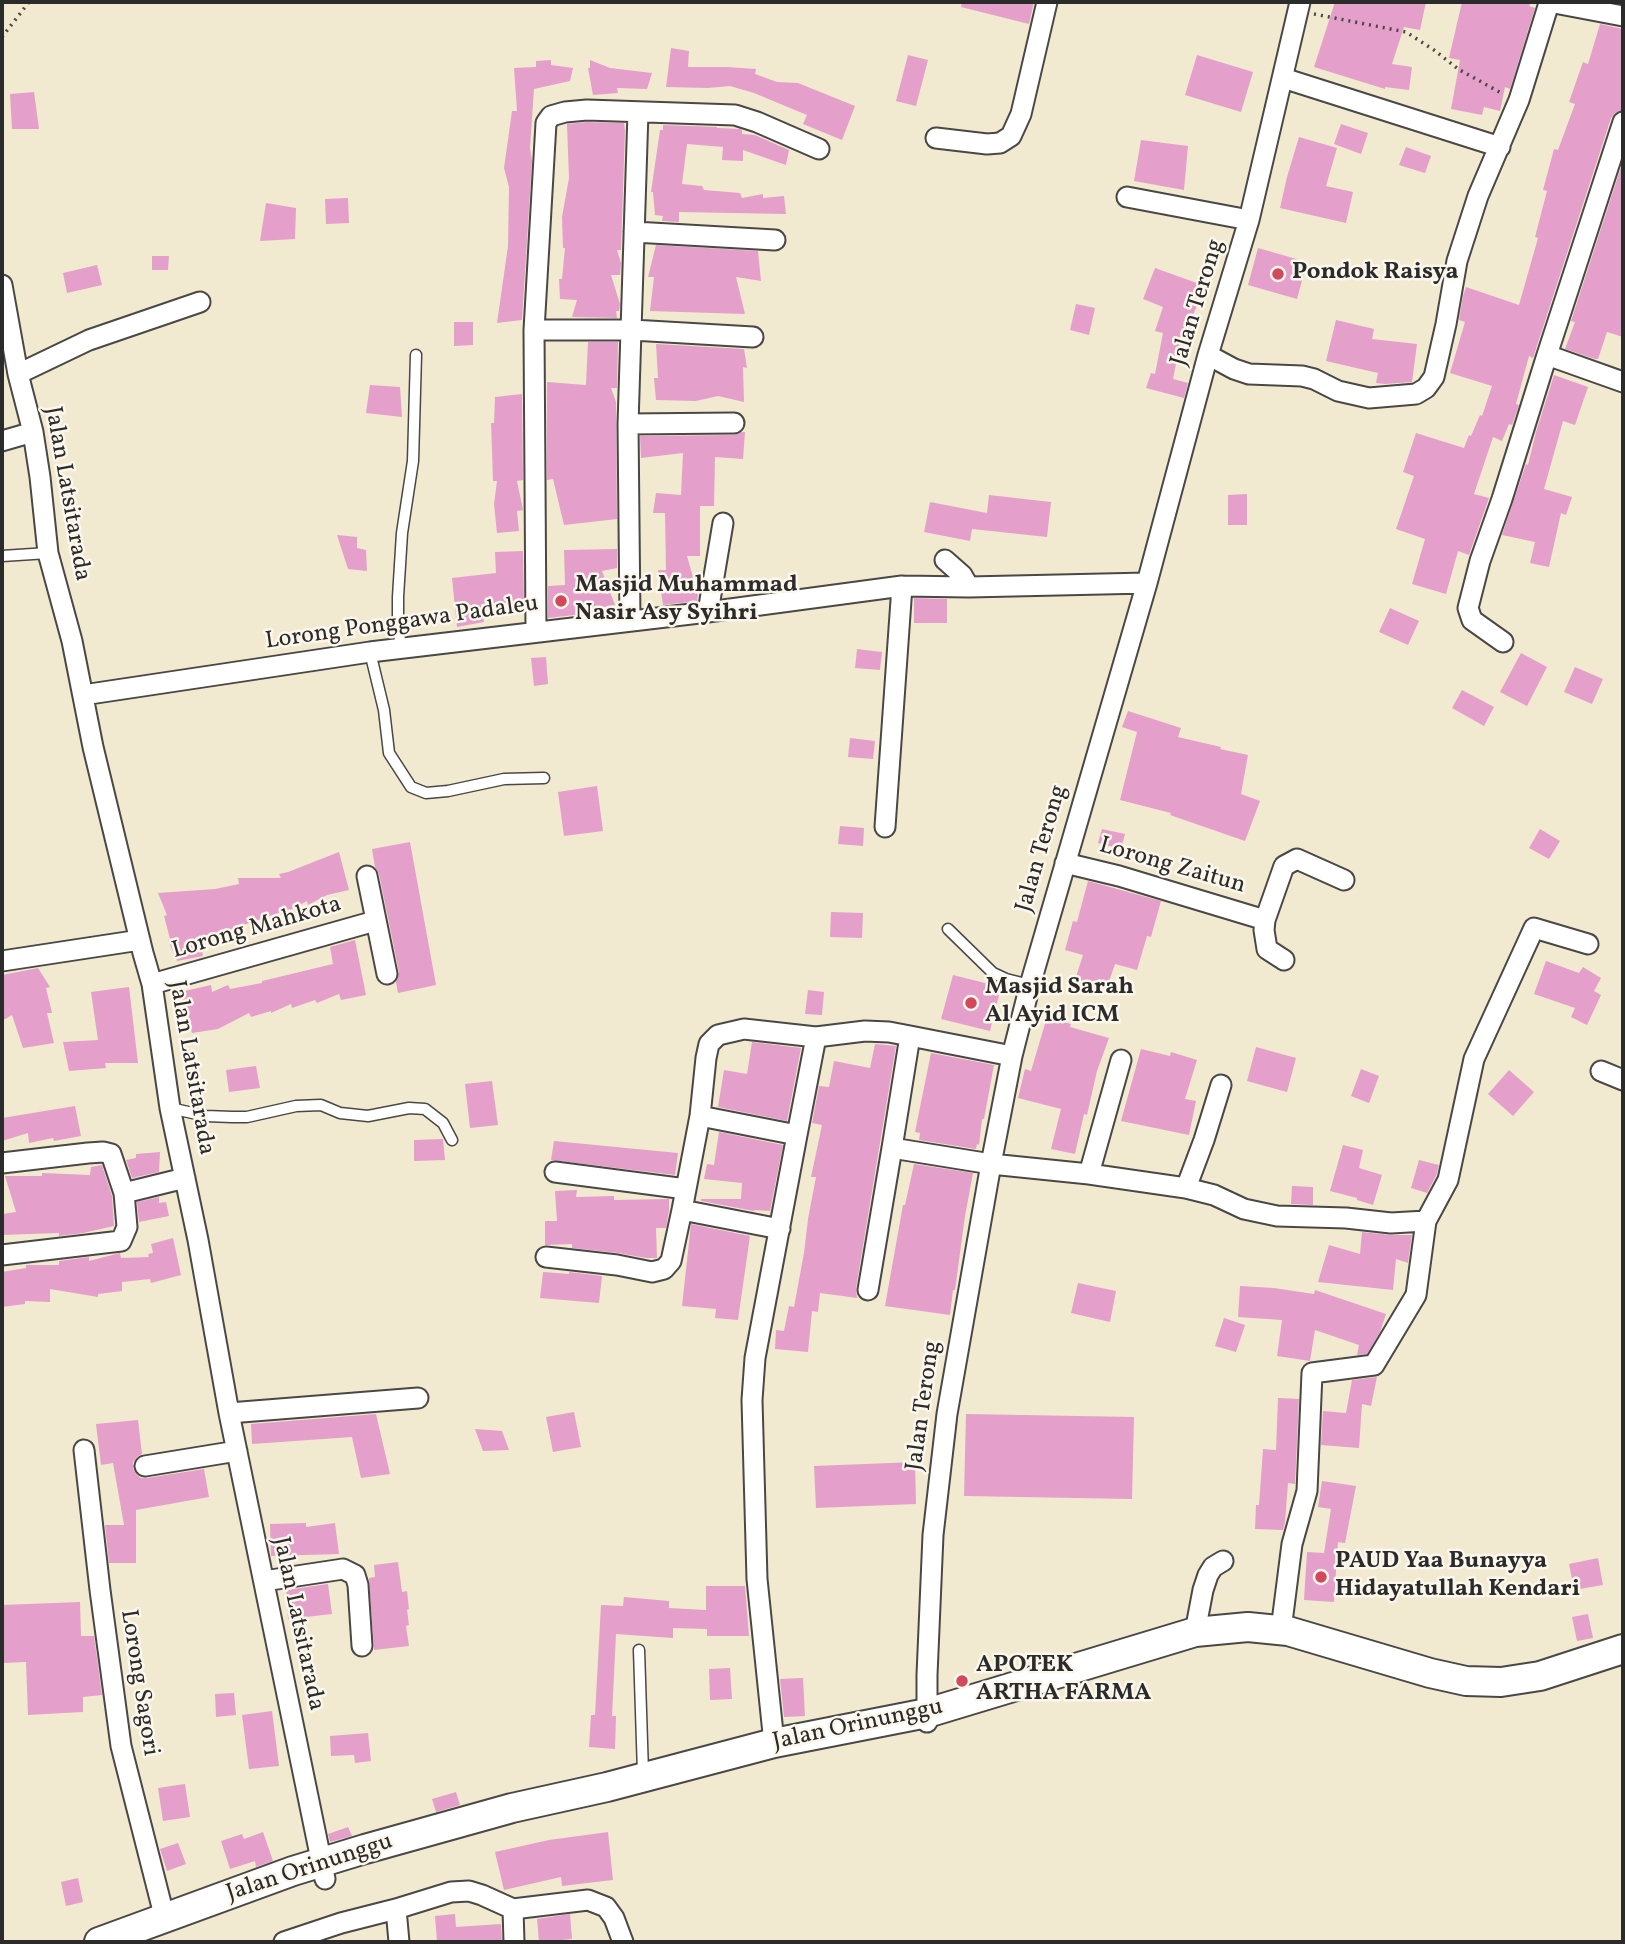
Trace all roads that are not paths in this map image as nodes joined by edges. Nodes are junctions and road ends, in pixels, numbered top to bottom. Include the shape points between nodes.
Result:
1 (1047, 2) edge
2 (1549, 2) edge
3 (1299, 6) edge
4 (1623, 16) edge
5 (1283, 78) junction
6 (638, 112) junction
7 (1623, 122) edge
8 (936, 138) dead end
9 (1500, 147) junction
10 (818, 149) dead end
11 (1127, 197) dead end
12 (1249, 220) junction
13 (634, 232) junction
14 (775, 240) dead end
15 (2, 285) edge
16 (200, 302) dead end
17 (632, 330) junction
18 (534, 331) junction
19 (753, 337) dead end
20 (416, 355) dead end
21 (1208, 355) junction
22 (1547, 355) junction
23 (18, 374) junction
24 (1623, 382) edge
25 (734, 423) dead end
26 (628, 424) junction
27 (33, 432) junction
28 (2, 441) edge
29 (723, 523) dead end
30 (48, 553) junction
31 (2, 556) edge
32 (945, 560) dead end
33 (1147, 583) junction
34 (901, 586) junction
35 (969, 587) junction
36 (708, 612) junction
37 (630, 620) junction
38 (536, 631) junction
39 (1503, 642) dead end
40 (401, 649) junction
41 (370, 652) junction
42 (83, 695) junction
43 (544, 778) dead end
44 (885, 827) dead end
45 (1065, 863) junction
46 (366, 876) dead end
47 (1344, 880) dead end
48 (1265, 920) junction
49 (375, 921) junction
50 (948, 929) dead end
51 (140, 940) junction
52 (1588, 944) dead end
53 (1284, 960) dead end
54 (2, 961) edge
55 (387, 974) dead end
56 (152, 984) junction
57 (1030, 985) junction
58 (910, 1036) junction
59 (816, 1037) junction
60 (1013, 1056) junction
61 (1121, 1060) dead end
62 (1601, 1072) dead end
63 (1623, 1080) edge
64 (1221, 1085) dead end
65 (170, 1108) junction
66 (700, 1116) junction
67 (796, 1135) junction
68 (452, 1140) dead end
69 (891, 1148) junction
70 (2, 1163) edge
71 (991, 1164) junction
72 (555, 1172) dead end
73 (1089, 1174) junction
74 (185, 1178) junction
75 (685, 1188) junction
76 (1186, 1188) junction
77 (124, 1193) junction
78 (682, 1210) junction
79 (1426, 1221) junction
80 (780, 1229) junction
81 (2, 1255) edge
82 (546, 1256) dead end
83 (868, 1290) dead end
84 (418, 1398) dead end
85 (229, 1413) junction
86 (84, 1450) dead end
87 (237, 1451) junction
88 (145, 1466) dead end
89 (1223, 1561) dead end
90 (264, 1581) junction
91 (1281, 1630) junction
92 (1195, 1632) junction
93 (362, 1646) dead end
94 (1623, 1649) edge
95 (639, 1650) dead end
96 (1623, 1663) edge
97 (927, 1720) junction
98 (774, 1743) junction
99 (643, 1777) junction
100 (595, 1793) junction
101 (323, 1871) junction
102 (396, 1909) junction
103 (513, 1909) junction
104 (165, 1919) junction
105 (140, 1938) edge
106 (99, 1942) edge
107 (284, 1942) edge
108 (398, 1942) edge
109 (514, 1942) edge
110 (624, 1942) edge

1 - 8 street via 1012,136 987,144
2 - 4 street
2 - 9 street
3 - 5 street, Jalan Terong
5 - 9 street
5 - 12 street, Jalan Terong
6 - 10 street via 735,116
6 - 13 street
6 - 18 street via 565,112 551,116 546,123
7 - 22 street
9 - 21 street via 1457,261 1434,377 1426,388 1416,394 1369,398 1302,376 1249,374
11 - 12 street
12 - 21 street, Jalan Terong
13 - 14 street
13 - 17 street
15 - 23 street, Jalan Latsitarada
16 - 23 street via 89,340
17 - 18 street
17 - 19 street
17 - 26 street
18 - 38 street
20 - 40 lane via 413,461 398,597
21 - 33 street, Jalan Terong
22 - 24 street
22 - 39 street via 1468,608 1472,620
23 - 27 street, Jalan Latsitarada
25 - 26 street
26 - 37 street
27 - 28 street
27 - 30 street, Jalan Latsitarada
29 - 36 street
30 - 31 lane
30 - 42 street, Jalan Latsitarada
32 - 35 street
33 - 35 street, Lorong Ponggawa Padaleu
33 - 45 street, Jalan Terong
34 - 35 street, Lorong Ponggawa Padaleu
34 - 36 street, Lorong Ponggawa Padaleu
34 - 44 street
36 - 37 street, Lorong Ponggawa Padaleu
37 - 38 street, Lorong Ponggawa Padaleu
38 - 40 street, Lorong Ponggawa Padaleu
40 - 41 street, Lorong Ponggawa Padaleu
41 - 42 street, Lorong Ponggawa Padaleu
41 - 43 lane via 389,753 411,788 426,793 504,779
42 - 51 street, Jalan Latsitarada
45 - 48 street, Lorong Zaitun
45 - 57 street, Jalan Terong
46 - 49 street
47 - 48 street via 1293,861 1282,870
48 - 53 street via 1267,949
49 - 55 street
49 - 56 street, Lorong Mahkota
50 - 57 lane via 993,973
51 - 54 street
51 - 56 street, Jalan Latsitarada
52 - 79 street via 1534,928 1474,1059 1448,1180
56 - 65 street, Jalan Latsitarada
57 - 60 street, Jalan Terong
58 - 59 street via 864,1031
58 - 60 street
58 - 69 street
59 - 66 street via 744,1029 718,1035 709,1044
59 - 67 street
60 - 71 street, Jalan Terong
61 - 73 street
62 - 63 street
64 - 76 street
65 - 68 lane via 232,1118 296,1106 321,1105 340,1113 369,1116 425,1109 443,1124
65 - 74 street, Jalan Latsitarada
66 - 67 street
66 - 75 street
67 - 80 street
69 - 71 street
69 - 83 street
70 - 77 street via 103,1152 111,1154
71 - 73 street
71 - 97 street, Jalan Terong via 947,1414 933,1535
72 - 75 street
73 - 76 street
74 - 77 street
74 - 85 street, Jalan Latsitarada
75 - 78 street
76 - 79 street via 1277,1216
77 - 81 street via 127,1227 121,1241
78 - 80 street
78 - 82 street via 671,1261 664,1269 652,1272
79 - 91 street via 1416,1295 1374,1365 1312,1373 1307,1491 1292,1544
80 - 98 street via 755,1358 752,1400 757,1579
84 - 85 street
85 - 87 street, Jalan Latsitarada
86 - 104 street, Lorong Sagori via 121,1746
87 - 88 street
87 - 90 street, Jalan Latsitarada
89 - 92 street via 1208,1575
90 - 93 street via 343,1569 355,1575
90 - 101 street, Jalan Latsitarada
91 - 92 street, Jalan Orinunggu via 1248,1627
91 - 94 street, Jalan Orinunggu via 1466,1681 1540,1676
92 - 97 street, Jalan Orinunggu
95 - 99 lane
96 - 97 street, Jalan Orinunggu via 1519,1698 1482,1698 1282,1648 1230,1644 1198,1648 1097,1680
97 - 98 street, Jalan Orinunggu
97 - 100 street, Jalan Orinunggu
98 - 99 street, Jalan Orinunggu
99 - 100 street, Jalan Orinunggu
100 - 101 street, Jalan Orinunggu
101 - 104 street, Jalan Orinunggu
101 - 105 street, Jalan Orinunggu
102 - 103 street via 469,1891
102 - 107 street
102 - 108 street
103 - 109 street
103 - 110 street via 588,1900 606,1907
104 - 105 street, Jalan Orinunggu
105 - 106 street, Jalan Orinunggu

